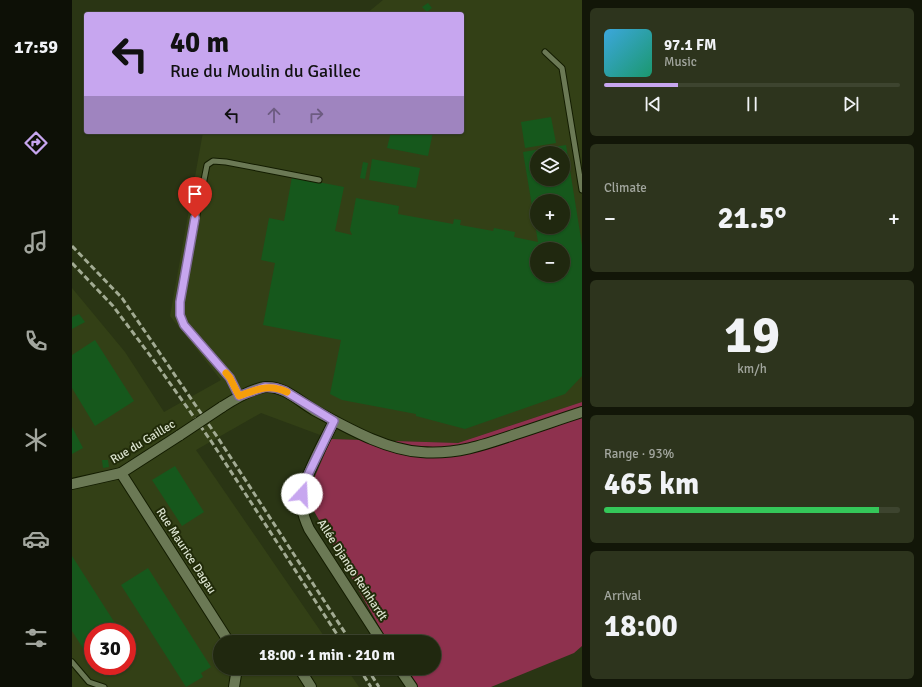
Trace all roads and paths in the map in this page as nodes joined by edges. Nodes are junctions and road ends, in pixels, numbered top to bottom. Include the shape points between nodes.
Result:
1 (545, 52) dead end
2 (319, 180) dead end
3 (582, 190) edge
4 (239, 396) junction
5 (582, 412) edge
6 (334, 421) junction
7 (120, 473) junction
8 (72, 484) edge
9 (224, 635) edge
10 (377, 635) edge
11 (72, 662) edge
12 (236, 675) edge
13 (303, 675) edge
14 (404, 675) edge
15 (104, 687) edge
16 (234, 687) edge
17 (311, 687) edge
18 (412, 687) edge

1 - 3 lane via 562,68
2 - 4 lane via 221,162 213,161 207,165 182,290 180,315 184,325 230,378
4 - 6 street, Rue du Gaillec via 265,387 276,388
4 - 7 street, Rue du Gaillec, bridge
5 - 6 street, Rue du Gaillec via 483,445 446,453 406,450 377,441
6 - 10 street, Allée Django Reinhardt via 307,477 302,494 304,520
7 - 8 street, Rue du Gaillec
7 - 9 street, Rue Maurice Dagau
11 - 15 lane via 89,682
12 - 16 street
13 - 17 street
14 - 18 street

